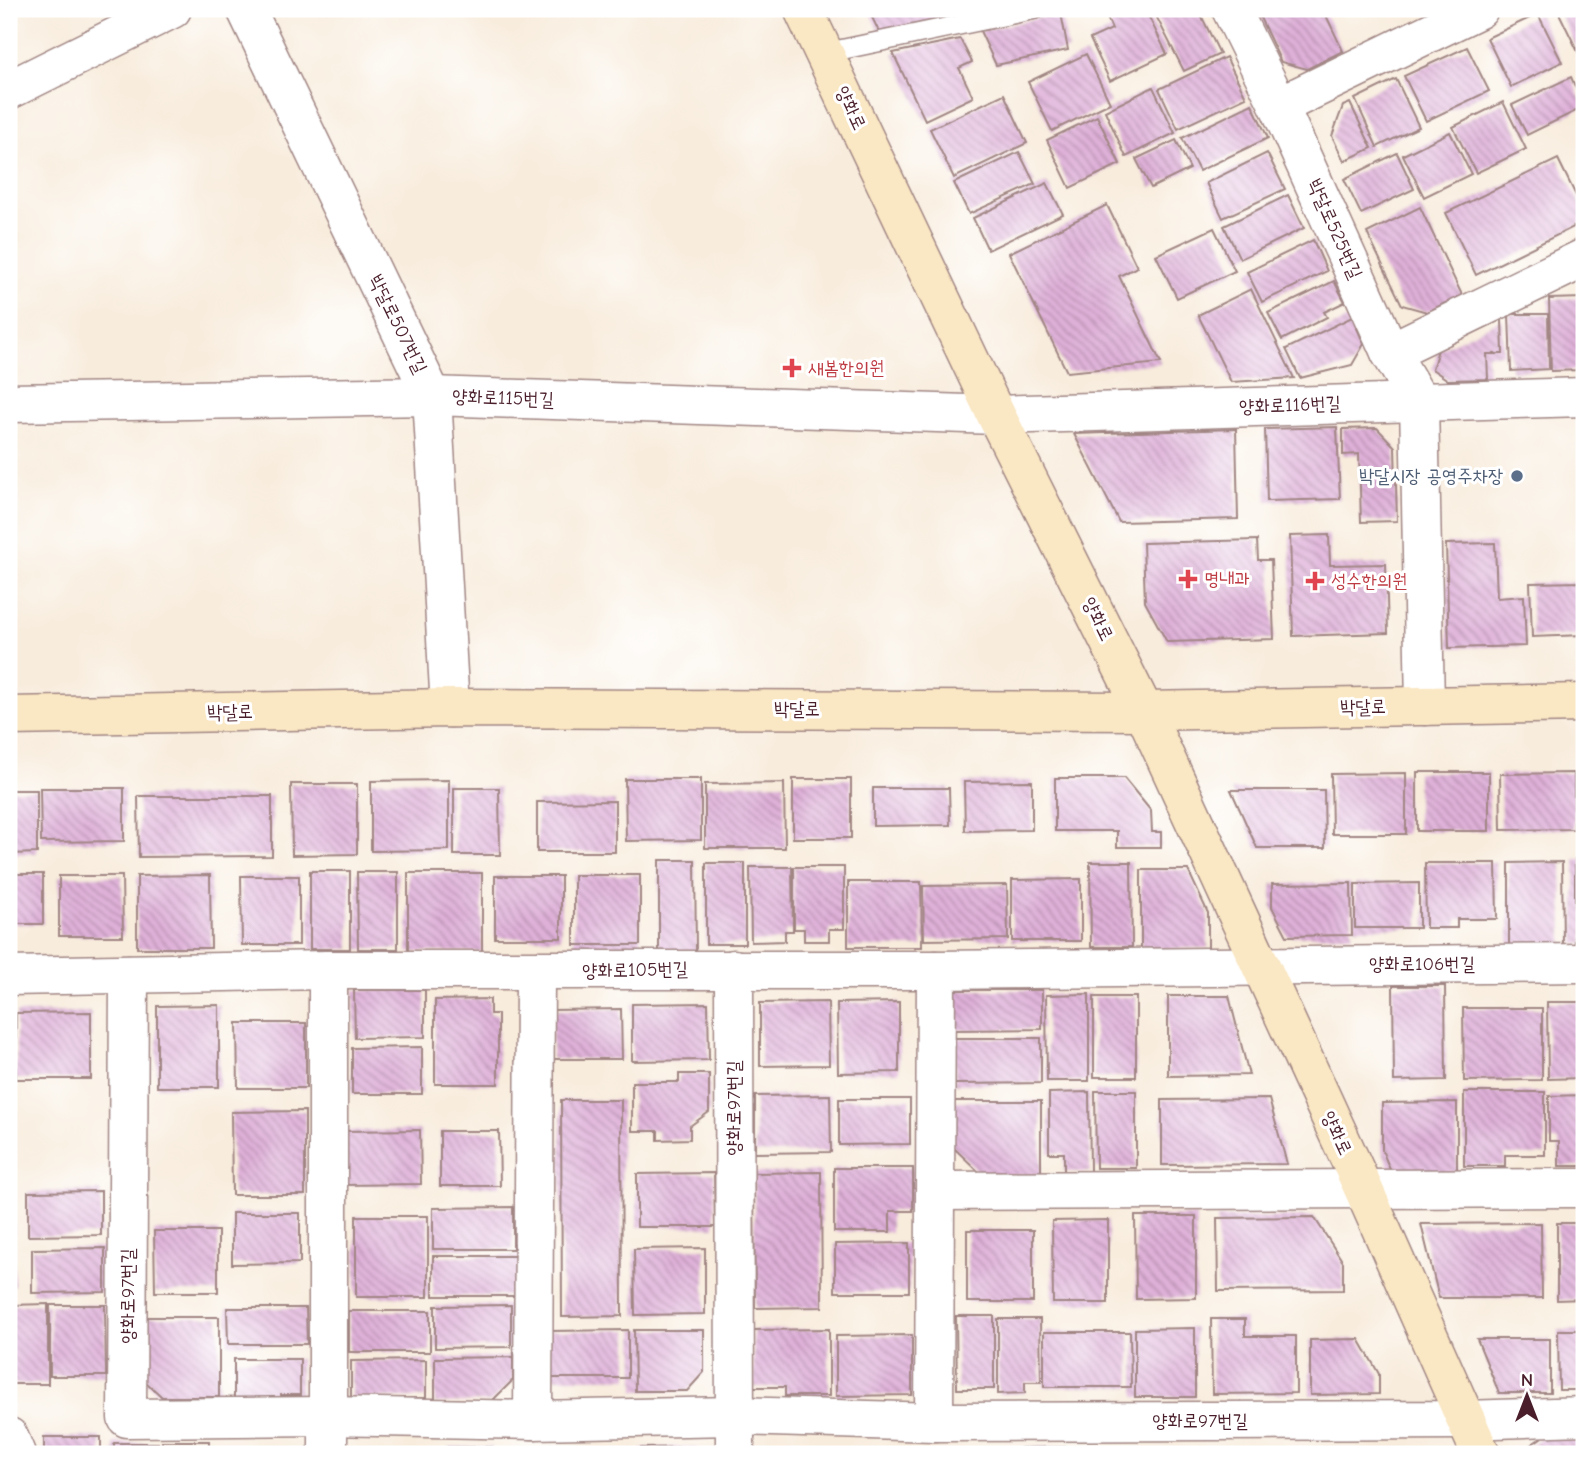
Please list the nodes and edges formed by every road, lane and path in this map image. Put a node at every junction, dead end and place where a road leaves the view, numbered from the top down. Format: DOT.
graph roads {
  1 [pos="172,9"];
  2 [pos="246,9"];
  3 [pos="803,9"];
  4 [pos="1036,9"];
  5 [pos="1231,9"];
  6 [pos="1479,9"];
  7 [pos="824,53"];
  8 [pos="9,90"];
  9 [pos="1279,106"];
  10 [pos="1584,258"];
  11 [pos="1390,352"];
  12 [pos="432,396"];
  13 [pos="1584,397"];
  14 [pos="1419,401"];
  15 [pos="9,404"];
  16 [pos="996,415"];
  17 [pos="1584,703"];
  18 [pos="1425,706"];
  19 [pos="450,708"];
  20 [pos="1144,711"];
  21 [pos="9,716"];
  22 [pos="1584,963"];
  23 [pos="1261,965"];
  24 [pos="734,969"];
  25 [pos="328,970"];
  26 [pos="936,970"];
  27 [pos="535,972"];
  28 [pos="130,974"];
  29 [pos="9,976"];
  30 [pos="1363,1188"];
  31 [pos="1584,1188"];
  32 [pos="936,1191"];
  33 [pos="328,1416"];
  34 [pos="735,1416"];
  35 [pos="1584,1416"];
  36 [pos="533,1420"];
  37 [pos="1465,1420"];
  38 [pos="934,1422"];
  39 [pos="9,1437"];
  40 [pos="16,1454"];
  41 [pos="328,1454"];
  42 [pos="735,1454"];
  43 [pos="1481,1454"];
  1 -- 8 [label="street"];
  2 -- 12 [label="street, 박달로507번길"];
  3 -- 7 [label="street, 양화로"];
  4 -- 7 [label="lane"];
  5 -- 9 [label="street, 박달로525번길"];
  6 -- 9 [label="street"];
  7 -- 16 [label="street, 양화로"];
  9 -- 11 [label="street, 박달로525번길"];
  10 -- 11 [label="street"];
  11 -- 14 [label="street, 박달로525번길"];
  12 -- 15 [label="street, 양화로115번길"];
  12 -- 16 [label="street, 양화로115번길"];
  12 -- 19 [label="street, 박달로507번길"];
  13 -- 14 [label="street, 양화로116번길"];
  14 -- 16 [label="street, 양화로116번길"];
  14 -- 18 [label="street, 박달로525번길"];
  16 -- 20 [label="street, 양화로"];
  17 -- 18 [label="street, 박달로"];
  18 -- 20 [label="street, 박달로"];
  19 -- 20 [label="street, 박달로"];
  19 -- 21 [label="street, 박달로"];
  20 -- 23 [label="street, 양화로"];
  22 -- 23 [label="street, 양화로106번길"];
  23 -- 26 [label="street, 양화로105번길"];
  23 -- 30 [label="street, 양화로"];
  24 -- 26 [label="street, 양화로105번길"];
  24 -- 27 [label="street, 양화로105번길"];
  24 -- 34 [label="street, 양화로97번길"];
  25 -- 27 [label="street, 양화로105번길"];
  25 -- 28 [label="street, 양화로105번길"];
  25 -- 33 [label="street"];
  26 -- 32 [label="street"];
  27 -- 36 [label="street"];
  28 -- 29 [label="street, 양화로105번길"];
  28 -- 33 [label="street, 양화로97번길"];
  30 -- 31 [label="street"];
  30 -- 32 [label="street"];
  30 -- 37 [label="street, 양화로"];
  32 -- 38 [label="street"];
  33 -- 36 [label="street, 양화로97번길"];
  33 -- 41 [label="street"];
  34 -- 36 [label="street, 양화로97번길"];
  34 -- 38 [label="street, 양화로97번길"];
  34 -- 42 [label="street"];
  35 -- 37 [label="street, 양화로97번길"];
  37 -- 38 [label="street, 양화로97번길"];
  37 -- 43 [label="street, 양화로"];
  39 -- 40 [label="street"];
}
